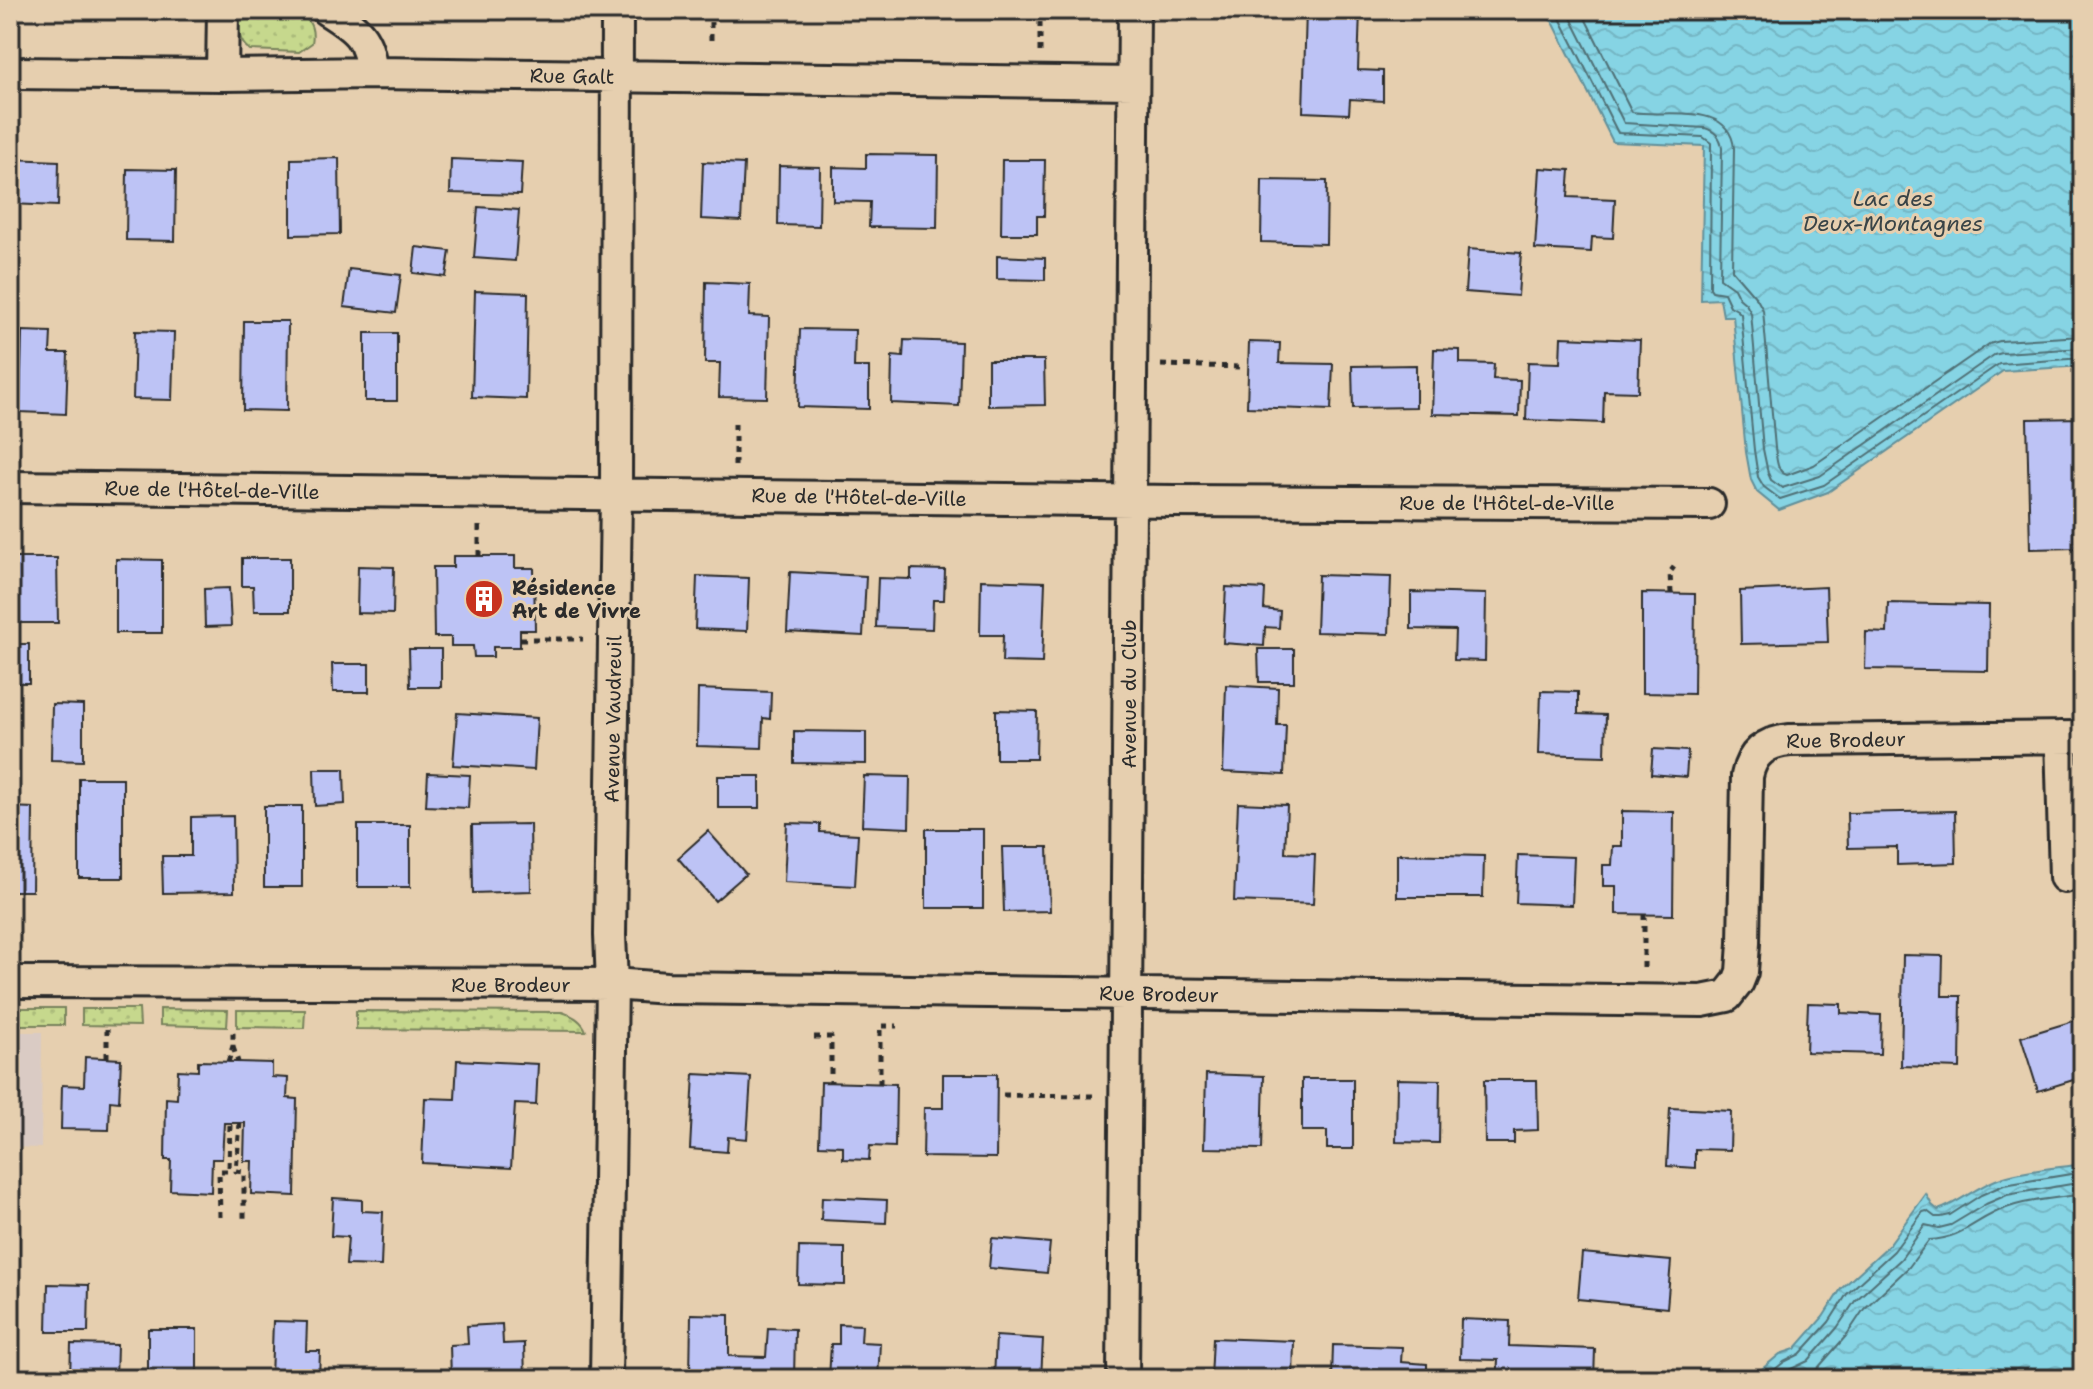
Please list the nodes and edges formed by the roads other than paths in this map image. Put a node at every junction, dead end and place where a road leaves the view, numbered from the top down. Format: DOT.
graph roads {
  1 [pos="223,10"];
  2 [pos="327,10"];
  3 [pos="617,10"];
  4 [pos="1134,10"];
  5 [pos="10,73"];
  6 [pos="371,73"];
  7 [pos="222,75"];
  8 [pos="617,77"];
  9 [pos="1133,83"];
  10 [pos="10,487"];
  11 [pos="616,494"];
  12 [pos="1130,500"];
  13 [pos="1709,504"];
  14 [pos="2072,737"];
  15 [pos="2065,877"];
  16 [pos="10,982"];
  17 [pos="612,984"];
  18 [pos="1127,994"];
  19 [pos="606,1379"];
  20 [pos="1123,1379"];
  1 -- 7 [label="street"];
  2 -- 6 [label="street"];
  3 -- 8 [label="street, Avenue Vaudreuil"];
  4 -- 9 [label="street, Avenue du Club"];
  5 -- 7 [label="street, Rue Galt"];
  6 -- 7 [label="street, Rue Galt"];
  6 -- 8 [label="street, Rue Galt"];
  8 -- 9 [label="street, Rue Galt"];
  8 -- 11 [label="street, Avenue Vaudreuil"];
  9 -- 12 [label="street, Avenue du Club"];
  10 -- 11 [label="street, Rue de l'Hôtel-de-Ville"];
  11 -- 12 [label="street, Rue de l'Hôtel-de-Ville"];
  11 -- 17 [label="street, Avenue Vaudreuil"];
  12 -- 13 [label="street, Rue de l'Hôtel-de-Ville"];
  12 -- 18 [label="street, Avenue du Club"];
  14 -- 15 [label="street"];
  14 -- 18 [label="street, Rue Brodeur"];
  16 -- 17 [label="street, Rue Brodeur"];
  17 -- 18 [label="street, Rue Brodeur"];
  17 -- 19 [label="street, Avenue Vaudreuil"];
  18 -- 20 [label="street, Avenue du Club"];
}
